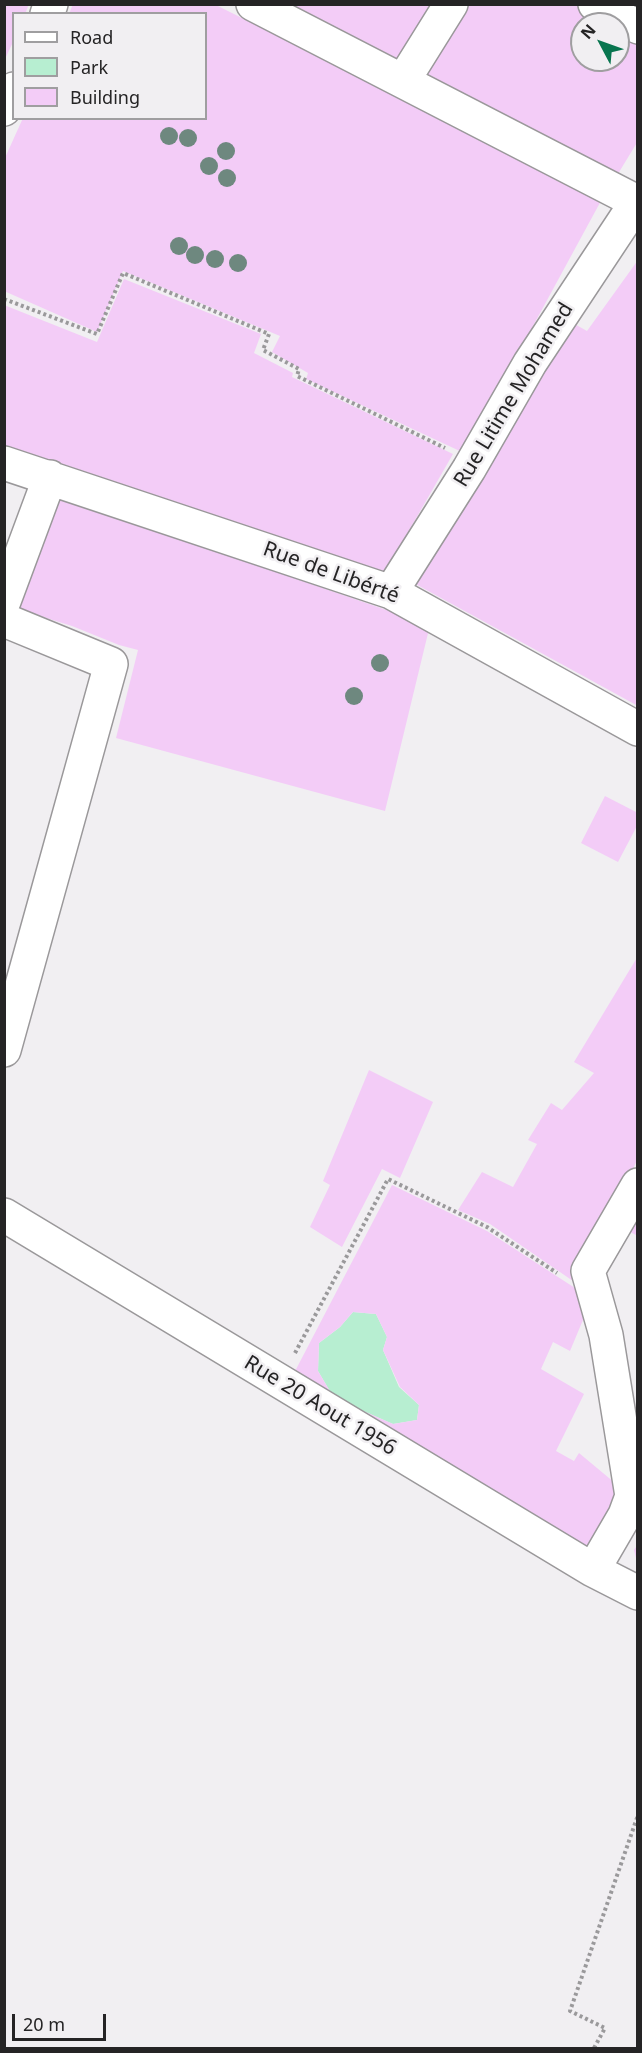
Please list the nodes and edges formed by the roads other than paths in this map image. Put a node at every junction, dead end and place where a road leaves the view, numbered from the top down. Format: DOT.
graph roads {
  1 [pos="253,4"];
  2 [pos="451,4"];
  3 [pos="595,4"];
  4 [pos="638,27"];
  5 [pos="403,81"];
  6 [pos="12,93"];
  7 [pos="4,109"];
  8 [pos="637,201"];
  9 [pos="4,463"];
  10 [pos="50,477"];
  11 [pos="391,592"];
  12 [pos="4,601"];
  13 [pos="4,620"];
  14 [pos="638,729"];
  15 [pos="4,1050"];
  16 [pos="638,1185"];
  17 [pos="4,1215"];
  18 [pos="593,1570"];
  19 [pos="638,1593"];
  1 -- 5 [label="street"];
  2 -- 5 [label="street"];
  3 -- 4 [label="street"];
  5 -- 8 [label="street"];
  6 -- 7 [label="street"];
  8 -- 11 [label="street, Rue Litime Mohamed"];
  9 -- 10 [label="street, Rue de Libérté"];
  10 -- 11 [label="street, Rue de Libérté"];
  10 -- 12 [label="street"];
  11 -- 14 [label="street, Rue de Libérté"];
  13 -- 15 [label="street"];
  16 -- 18 [label="street"];
  17 -- 18 [label="street, Rue 20 Aout 1956"];
  18 -- 19 [label="street, Rue 20 Aout 1956"];
}
